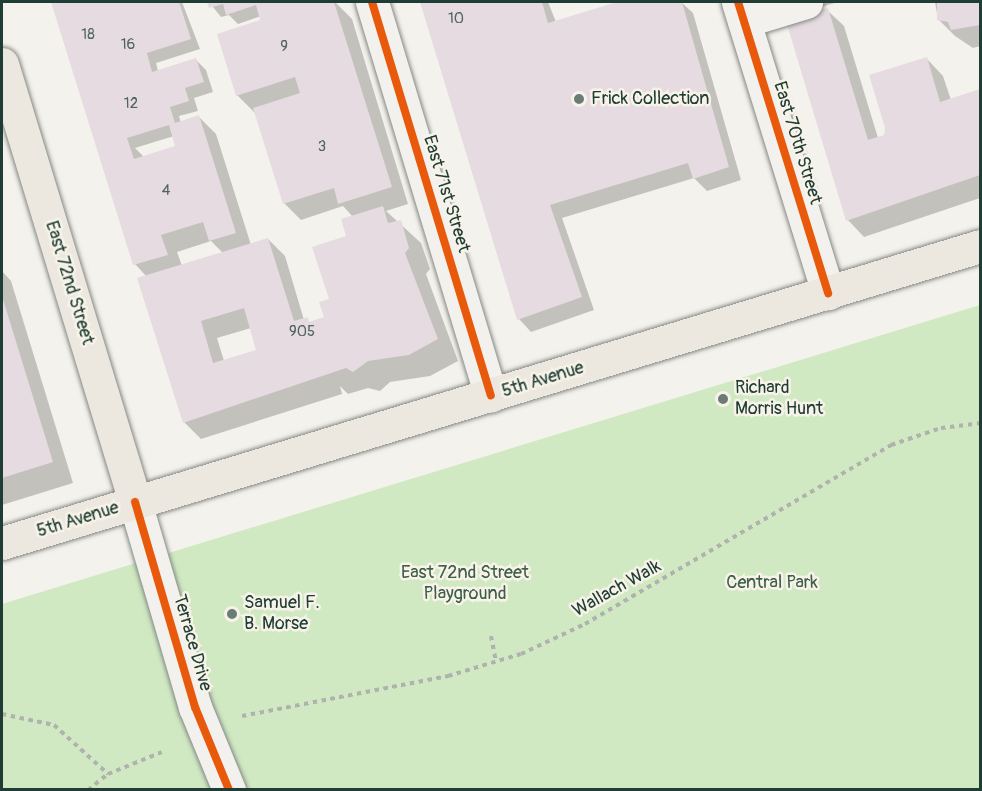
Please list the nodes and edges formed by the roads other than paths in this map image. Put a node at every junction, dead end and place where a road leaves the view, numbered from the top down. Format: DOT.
graph roads {
  1 [pos="372,2"];
  2 [pos="806,2"];
  3 [pos="741,11"];
  4 [pos="2,64"];
  5 [pos="981,246"];
  6 [pos="828,293"];
  7 [pos="491,395"];
  8 [pos="135,502"];
  9 [pos="2,543"];
  10 [pos="229,789"];
  1 -- 7 [label="street, East 71st Street"];
  2 -- 3 [label="street"];
  3 -- 6 [label="street, East 70th Street"];
  4 -- 8 [label="main road, East 72nd Street"];
  5 -- 6 [label="main road, 5th Avenue"];
  6 -- 7 [label="main road, 5th Avenue"];
  7 -- 8 [label="main road, 5th Avenue"];
  8 -- 9 [label="main road, 5th Avenue"];
  8 -- 10 [label="street, Terrace Drive"];
}
